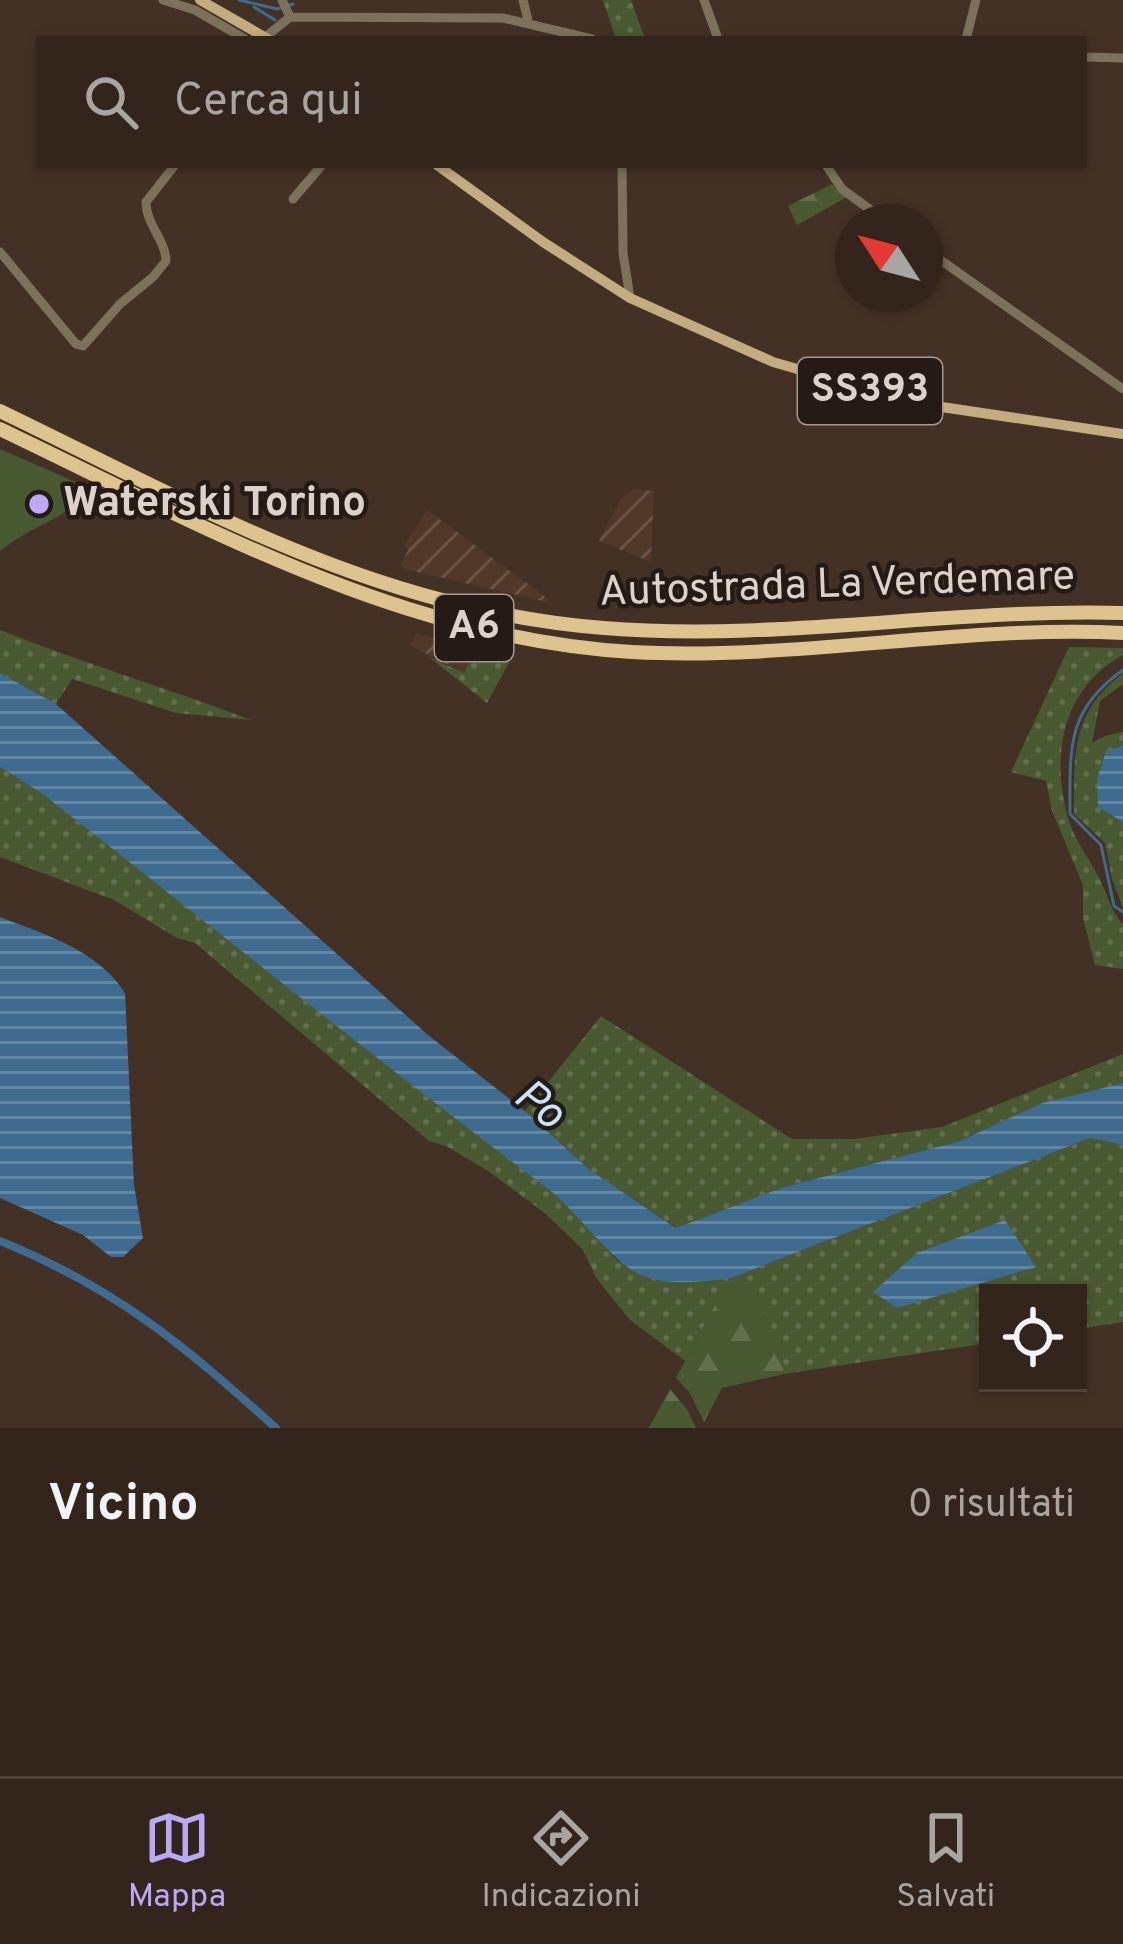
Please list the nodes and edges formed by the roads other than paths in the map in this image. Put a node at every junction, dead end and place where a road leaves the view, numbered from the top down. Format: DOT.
graph roads {
  1 [pos="163,0"];
  2 [pos="200,0"];
  3 [pos="523,0"];
  4 [pos="704,0"];
  5 [pos="976,0"];
  6 [pos="286,7"];
  7 [pos="529,24"];
  8 [pos="240,36"];
  9 [pos="262,36"];
  10 [pos="270,36"];
  11 [pos="579,36"];
  12 [pos="717,36"];
  13 [pos="967,36"];
  14 [pos="1087,57"];
  15 [pos="1123,58"];
  16 [pos="173,168"];
  17 [pos="320,168"];
  18 [pos="441,168"];
  19 [pos="622,168"];
  20 [pos="828,168"];
  21 [pos="293,200"];
  22 [pos="862,204"];
  23 [pos="0,252"];
  24 [pos="943,262"];
  25 [pos="630,298"];
  26 [pos="1123,389"];
  27 [pos="0,411"];
  28 [pos="0,429"];
  29 [pos="1123,434"];
  30 [pos="208,519"];
  31 [pos="1123,613"];
  32 [pos="1123,633"];
  1 -- 8 [label="street"];
  2 -- 9 [label="main road"];
  3 -- 7 [label="street"];
  4 -- 12 [label="street"];
  5 -- 13 [label="street"];
  6 -- 7 [label="street"];
  6 -- 10 [label="street"];
  7 -- 11 [label="street"];
  14 -- 15 [label="street"];
  16 -- 23 [label="street"];
  17 -- 21 [label="street"];
  18 -- 25 [label="main road, SS393"];
  19 -- 25 [label="street"];
  20 -- 22 [label="street"];
  24 -- 26 [label="street"];
  25 -- 29 [label="main road, SS393"];
  27 -- 30 [label="highway"];
  28 -- 30 [label="highway"];
  30 -- 31 [label="highway, Autostrada La Verdemare / A6"];
  30 -- 32 [label="highway, Autostrada La Verdemare / A6"];
}
